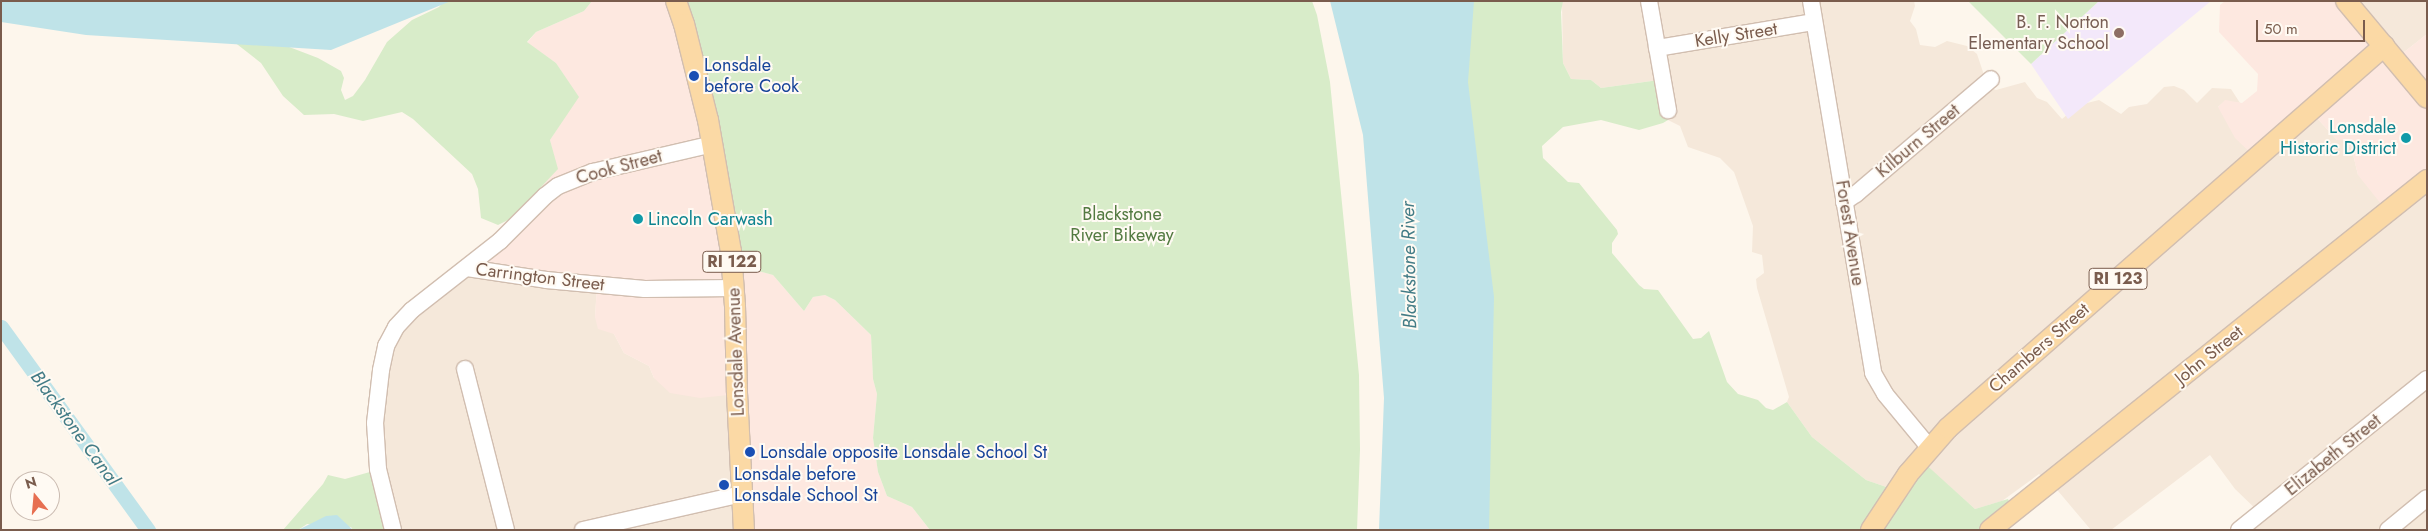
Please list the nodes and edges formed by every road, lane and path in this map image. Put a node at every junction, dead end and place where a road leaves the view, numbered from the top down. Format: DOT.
graph roads {
  1 [pos="676,1"];
  2 [pos="1649,1"];
  3 [pos="1811,1"];
  4 [pos="2346,1"];
  5 [pos="1814,22"];
  6 [pos="2384,46"];
  7 [pos="1657,48"];
  8 [pos="1992,79"];
  9 [pos="2427,98"];
  10 [pos="1668,110"];
  11 [pos="713,144"];
  12 [pos="2427,180"];
  13 [pos="1844,202"];
  14 [pos="467,268"];
  15 [pos="734,288"];
  16 [pos="465,369"];
  17 [pos="2427,379"];
  18 [pos="1929,448"];
  19 [pos="742,494"];
  20 [pos="2427,498"];
  21 [pos="394,530"];
  22 [pos="506,530"];
  23 [pos="583,530"];
  24 [pos="744,530"];
  25 [pos="1871,530"];
  26 [pos="1990,530"];
  27 [pos="2240,530"];
  28 [pos="2388,530"];
  1 -- 11 [label="main road, Lonsdale Avenue / RI 122"];
  2 -- 7 [label="street"];
  3 -- 5 [label="street, Forest Avenue"];
  4 -- 6 [label="main road"];
  5 -- 7 [label="street, Kelly Street"];
  5 -- 13 [label="street, Forest Avenue"];
  6 -- 9 [label="main road"];
  6 -- 18 [label="main road, Chambers Street / RI 123"];
  7 -- 10 [label="street"];
  8 -- 13 [label="street, Kilburn Street"];
  11 -- 14 [label="street, Cook Street"];
  11 -- 15 [label="main road, Lonsdale Avenue / RI 122"];
  12 -- 26 [label="main road, John Street"];
  13 -- 18 [label="street, Forest Avenue"];
  14 -- 15 [label="street, Carrington Street"];
  14 -- 21 [label="street, Carrington Street"];
  15 -- 19 [label="main road, Lonsdale Avenue / RI 122"];
  16 -- 22 [label="street"];
  17 -- 27 [label="street, Elizabeth Street"];
  18 -- 25 [label="main road, Chambers Street / RI 123"];
  19 -- 23 [label="street"];
  19 -- 24 [label="main road, Lonsdale Avenue / RI 122"];
  20 -- 28 [label="street"];
}
